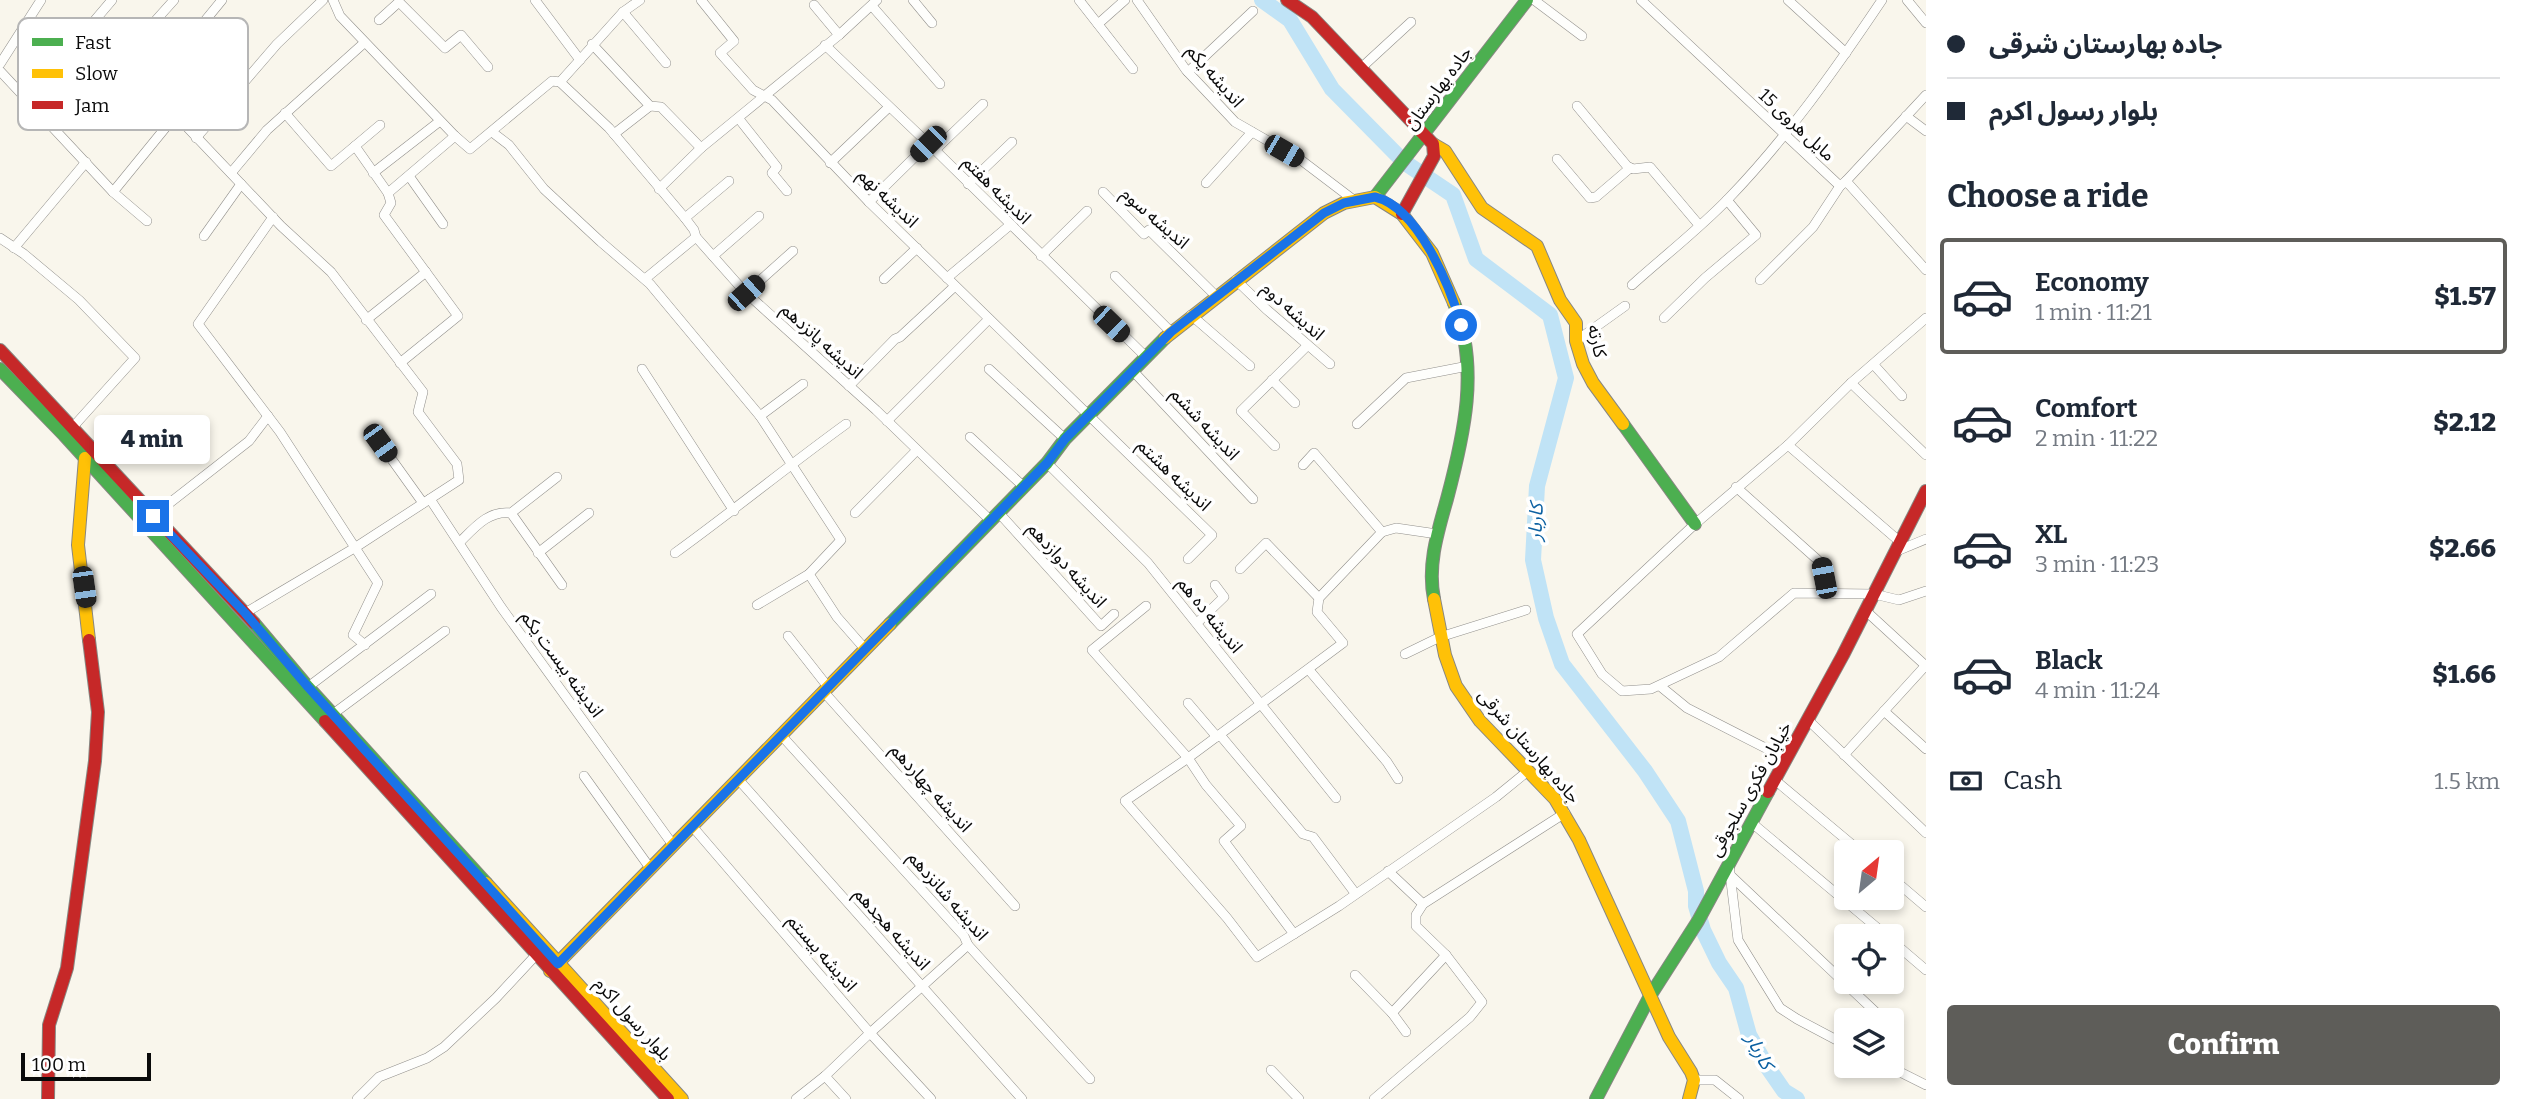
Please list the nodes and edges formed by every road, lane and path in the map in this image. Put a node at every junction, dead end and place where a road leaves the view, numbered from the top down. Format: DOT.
graph roads {
  1 [pos="113,0"];
  2 [pos="174,0"];
  3 [pos="222,0"];
  4 [pos="323,0"];
  5 [pos="333,0"];
  6 [pos="535,0"];
  7 [pos="640,0"];
  8 [pos="701,0"];
  9 [pos="912,0"];
  10 [pos="1079,0"];
  11 [pos="1125,0"];
  12 [pos="1137,0"];
  13 [pos="1287,0"];
  14 [pos="1527,0"];
  15 [pos="1534,0"];
  16 [pos="1641,0"];
  17 [pos="1788,0"];
  18 [pos="1882,0"];
  19 [pos="1907,0"];
  20 [pos="37,1"];
  21 [pos="874,3"];
  22 [pos="814,5"];
  23 [pos="1253,11"];
  24 [pos="623,12"];
  25 [pos="27,18"];
  26 [pos="98,18"];
  27 [pos="158,18"];
  28 [pos="207,18"];
  29 [pos="379,20"];
  30 [pos="1411,22"];
  31 [pos="932,23"];
  32 [pos="1926,23"];
  33 [pos="1098,24"];
  34 [pos="18,33"];
  35 [pos="839,35"];
  36 [pos="1582,36"];
  37 [pos="364,43"];
  38 [pos="592,44"];
  39 [pos="825,46"];
  40 [pos="1846,53"];
  41 [pos="580,60"];
  42 [pos="666,63"];
  43 [pos="0,64"];
  44 [pos="488,67"];
  45 [pos="1361,68"];
  46 [pos="1133,69"];
  47 [pos="0,71"];
  48 [pos="1188,72"];
  49 [pos="248,78"];
  50 [pos="560,82"];
  51 [pos="940,84"];
  52 [pos="18,90"];
  53 [pos="1926,95"];
  54 [pos="766,96"];
  55 [pos="983,104"];
  56 [pos="650,106"];
  57 [pos="1577,106"];
  58 [pos="889,107"];
  59 [pos="285,113"];
  60 [pos="1906,116"];
  61 [pos="739,119"];
  62 [pos="440,121"];
  63 [pos="380,125"];
  64 [pos="56,130"];
  65 [pos="164,130"];
  66 [pos="188,130"];
  67 [pos="203,130"];
  68 [pos="1926,131"];
  69 [pos="492,132"];
  70 [pos="1252,132"];
  71 [pos="614,134"];
  72 [pos="1784,135"];
  73 [pos="455,136"];
  74 [pos="196,138"];
  75 [pos="1012,142"];
  76 [pos="1430,145"];
  77 [pos="355,146"];
  78 [pos="931,147"];
  79 [pos="702,148"];
  80 [pos="1557,159"];
  81 [pos="86,162"];
  82 [pos="830,163"];
  83 [pos="1630,168"];
  84 [pos="231,173"];
  85 [pos="373,173"];
  86 [pos="409,176"];
  87 [pos="729,181"];
  88 [pos="1206,183"];
  89 [pos="1843,183"];
  90 [pos="242,184"];
  91 [pos="968,184"];
  92 [pos="659,189"];
  93 [pos="787,191"];
  94 [pos="113,192"];
  95 [pos="388,192"];
  96 [pos="1103,192"];
  97 [pos="1375,197"];
  98 [pos="1727,200"];
  99 [pos="1355,201"];
  100 [pos="869,202"];
  101 [pos="1087,211"];
  102 [pos="1398,211"];
  103 [pos="759,216"];
  104 [pos="273,217"];
  105 [pos="685,218"];
  106 [pos="147,221"];
  107 [pos="443,224"];
  108 [pos="1010,225"];
  109 [pos="1699,225"];
  110 [pos="204,236"];
  111 [pos="0,237"];
  112 [pos="696,237"];
  113 [pos="14,248"];
  114 [pos="917,248"];
  115 [pos="793,251"];
  116 [pos="713,256"];
  117 [pos="1041,256"];
  118 [pos="1926,270"];
  119 [pos="426,272"];
  120 [pos="1115,276"];
  121 [pos="947,278"];
  122 [pos="645,279"];
  123 [pos="884,279"];
  124 [pos="1236,280"];
  125 [pos="1760,280"];
  126 [pos="1632,285"];
  127 [pos="955,286"];
  128 [pos="746,293"];
  129 [pos="1217,297"];
  130 [pos="1625,306"];
  131 [pos="1191,315"];
  132 [pos="1664,318"];
  133 [pos="1926,318"];
  134 [pos="989,319"];
  135 [pos="366,320"];
  136 [pos="1171,332"];
  137 [pos="1576,341"];
  138 [pos="1307,346"];
  139 [pos="0,349"];
  140 [pos="1146,357"];
  141 [pos="400,363"];
  142 [pos="1330,364"];
  143 [pos="1874,365"];
  144 [pos="1250,366"];
  145 [pos="1468,366"];
  146 [pos="0,369"];
  147 [pos="642,369"];
  148 [pos="989,369"];
  149 [pos="1133,371"];
  150 [pos="1272,380"];
  151 [pos="1851,383"];
  152 [pos="803,384"];
  153 [pos="849,386"];
  154 [pos="1902,396"];
  155 [pos="1296,403"];
  156 [pos="1089,414"];
  157 [pos="268,415"];
  158 [pos="760,416"];
  159 [pos="887,422"];
  160 [pos="846,424"];
  161 [pos="1357,424"];
  162 [pos="72,428"];
  163 [pos="970,437"];
  164 [pos="1065,439"];
  165 [pos="380,443"];
  166 [pos="1788,445"];
  167 [pos="1275,446"];
  168 [pos="918,450"];
  169 [pos="89,453"];
  170 [pos="1926,455"];
  171 [pos="1047,463"];
  172 [pos="791,464"];
  173 [pos="1303,465"];
  174 [pos="557,477"];
  175 [pos="1024,487"];
  176 [pos="1736,487"];
  177 [pos="1926,491"];
  178 [pos="1253,499"];
  179 [pos="427,501"];
  180 [pos="734,511"];
  181 [pos="512,513"];
  182 [pos="589,513"];
  183 [pos="855,513"];
  184 [pos="153,516"];
  185 [pos="995,517"];
  186 [pos="1695,524"];
  187 [pos="1382,532"];
  188 [pos="1437,534"];
  189 [pos="1926,540"];
  190 [pos="460,542"];
  191 [pos="1898,546"];
  192 [pos="356,547"];
  193 [pos="674,553"];
  194 [pos="538,554"];
  195 [pos="1188,559"];
  196 [pos="1240,569"];
  197 [pos="809,574"];
  198 [pos="562,585"];
  199 [pos="1215,585"];
  200 [pos="1926,591"];
  201 [pos="1826,593"];
  202 [pos="431,594"];
  203 [pos="1874,594"];
  204 [pos="1319,597"];
  205 [pos="757,605"];
  206 [pos="1146,606"];
  207 [pos="1526,610"];
  208 [pos="1866,611"];
  209 [pos="245,613"];
  210 [pos="1114,614"];
  211 [pos="1197,622"];
  212 [pos="445,631"];
  213 [pos="788,636"];
  214 [pos="1440,637"];
  215 [pos="365,645"];
  216 [pos="865,649"];
  217 [pos="1405,654"];
  218 [pos="1926,665"];
  219 [pos="1310,670"];
  220 [pos="1660,686"];
  221 [pos="308,687"];
  222 [pos="826,689"];
  223 [pos="1188,703"];
  224 [pos="1261,705"];
  225 [pos="1884,711"];
  226 [pos="333,714"];
  227 [pos="1808,720"];
  228 [pos="781,734"];
  229 [pos="1219,736"];
  230 [pos="1926,748"];
  231 [pos="1844,755"];
  232 [pos="1188,758"];
  233 [pos="1787,759"];
  234 [pos="1528,771"];
  235 [pos="584,776"];
  236 [pos="738,779"];
  237 [pos="1398,779"];
  238 [pos="1775,780"];
  239 [pos="1336,798"];
  240 [pos="1565,813"];
  241 [pos="1752,823"];
  242 [pos="692,826"];
  243 [pos="1926,832"];
  244 [pos="1847,840"];
  245 [pos="673,845"];
  246 [pos="650,868"];
  247 [pos="1730,870"];
  248 [pos="1388,872"];
  249 [pos="1904,888"];
  250 [pos="1355,893"];
  251 [pos="1423,904"];
  252 [pos="1015,905"];
  253 [pos="1926,907"];
  254 [pos="1872,924"];
  255 [pos="1294,934"];
  256 [pos="968,945"];
  257 [pos="1904,951"];
  258 [pos="536,955"];
  259 [pos="1446,956"];
  260 [pos="554,967"];
  261 [pos="1926,970"];
  262 [pos="1355,975"];
  263 [pos="922,987"];
  264 [pos="1650,996"];
  265 [pos="1872,1008"];
  266 [pos="1392,1013"];
  267 [pos="1406,1032"];
  268 [pos="870,1033"];
  269 [pos="1834,1039"];
  270 [pos="1271,1070"];
  271 [pos="1904,1074"];
  272 [pos="825,1076"];
  273 [pos="1090,1079"];
  274 [pos="1694,1080"];
  275 [pos="1926,1085"];
  276 [pos="48,1099"];
  277 [pos="357,1099"];
  278 [pos="668,1099"];
  279 [pos="682,1099"];
  280 [pos="796,1099"];
  281 [pos="846,1099"];
  282 [pos="931,1099"];
  283 [pos="1022,1099"];
  284 [pos="1298,1099"];
  285 [pos="1374,1099"];
  286 [pos="1596,1099"];
  287 [pos="1689,1099"];
  288 [pos="1739,1099"];
  1 -- 26 [label="street"];
  2 -- 27 [label="street"];
  3 -- 28 [label="street"];
  4 -- 49 [label="street"];
  5 -- 37 [label="street"];
  6 -- 41 [label="street"];
  7 -- 24 [label="street"];
  8 -- 54 [label="street, اندیشه نهم"];
  9 -- 31 [label="street"];
  10 -- 33 [label="street"];
  11 -- 33 [label="street"];
  12 -- 48 [label="street, اندیشه یکم"];
  13 -- 45 [label="street, کارته"];
  14 -- 76 [label="street, جاده بهارستان"];
  15 -- 36 [label="street"];
  16 -- 72 [label="street, مایل هروی 15"];
  17 -- 40 [label="street"];
  18 -- 40 [label="street"];
  19 -- 32 [label="street"];
  20 -- 25 [label="street"];
  21 -- 35 [label="street"];
  21 -- 51 [label="street"];
  22 -- 35 [label="street"];
  23 -- 48 [label="street"];
  24 -- 38 [label="street"];
  24 -- 42 [label="street"];
  29 -- 44 [label="street"];
  30 -- 45 [label="street"];
  33 -- 46 [label="street"];
  34 -- 43 [label="street"];
  35 -- 39 [label="street"];
  37 -- 59 [label="street"];
  37 -- 62 [label="street"];
  38 -- 41 [label="street"];
  38 -- 56 [label="street"];
  39 -- 54 [label="street"];
  39 -- 58 [label="street, اندیشه هفتم"];
  40 -- 72 [label="street"];
  41 -- 50 [label="street"];
  45 -- 76 [label="street, کارته"];
  47 -- 52 [label="street"];
  48 -- 70 [label="street, اندیشه یکم"];
  50 -- 69 [label="street"];
  50 -- 71 [label="street, اندیشه پانزدهم"];
  53 -- 60 [label="street"];
  54 -- 61 [label="street"];
  54 -- 82 [label="street, اندیشه نهم"];
  55 -- 78 [label="street"];
  56 -- 71 [label="street"];
  56 -- 79 [label="street"];
  57 -- 83 [label="street"];
  58 -- 78 [label="street, اندیشه هفتم"];
  58 -- 82 [label="street"];
  59 -- 77 [label="street"];
  59 -- 84 [label="street"];
  60 -- 68 [label="street"];
  60 -- 89 [label="street"];
  61 -- 79 [label="street"];
  61 -- 93 [label="street"];
  62 -- 73 [label="street"];
  62 -- 85 [label="street"];
  63 -- 77 [label="street"];
  64 -- 81 [label="street"];
  65 -- 94 [label="street"];
  66 -- 74 [label="street"];
  67 -- 74 [label="street"];
  69 -- 73 [label="street"];
  69 -- 122 [label="street"];
  70 -- 88 [label="street"];
  70 -- 99 [label="street, اندیشه یکم"];
  71 -- 92 [label="street, اندیشه پانزدهم"];
  72 -- 89 [label="street, مایل هروی 15"];
  72 -- 98 [label="street"];
  73 -- 86 [label="street"];
  74 -- 84 [label="street"];
  75 -- 91 [label="street"];
  76 -- 97 [label="street, جاده بهارستان"];
  76 -- 102 [label="street"];
  76 -- 137 [label="street, کارته"];
  77 -- 85 [label="street"];
  78 -- 91 [label="street, اندیشه هفتم"];
  78 -- 100 [label="street"];
  79 -- 92 [label="street"];
  80 -- 83 [label="street"];
  81 -- 94 [label="street"];
  81 -- 113 [label="street"];
  82 -- 100 [label="street, اندیشه نهم"];
  83 -- 109 [label="street"];
  84 -- 90 [label="street"];
  85 -- 95 [label="street"];
  86 -- 95 [label="street"];
  86 -- 107 [label="street"];
  87 -- 105 [label="street"];
  89 -- 118 [label="street, مایل هروی 15"];
  89 -- 125 [label="street"];
  90 -- 104 [label="street"];
  90 -- 110 [label="street"];
  91 -- 108 [label="street, اندیشه هفتم"];
  92 -- 105 [label="street, اندیشه پانزدهم"];
  94 -- 106 [label="street"];
  95 -- 119 [label="street"];
  96 -- 129 [label="street, اندیشه سوم"];
  97 -- 99 [label="street"];
  97 -- 102 [label="street"];
  98 -- 109 [label="street"];
  98 -- 132 [label="street"];
  99 -- 124 [label="street"];
  100 -- 114 [label="street, اندیشه نهم"];
  101 -- 117 [label="street"];
  102 -- 145 [label="street, جاده بهارستان شرقی"];
  103 -- 116 [label="street"];
  104 -- 135 [label="street"];
  104 -- 157 [label="street"];
  105 -- 112 [label="street, اندیشه پانزدهم"];
  108 -- 117 [label="street, اندیشه هفتم"];
  108 -- 121 [label="street"];
  109 -- 126 [label="street"];
  111 -- 113 [label="street"];
  112 -- 116 [label="street, اندیشه پانزدهم"];
  112 -- 122 [label="street"];
  113 -- 162 [label="street"];
  114 -- 121 [label="street, اندیشه نهم"];
  114 -- 123 [label="street"];
  115 -- 128 [label="street"];
  116 -- 128 [label="street, اندیشه پانزدهم"];
  117 -- 140 [label="street, اندیشه هفتم"];
  119 -- 135 [label="street"];
  119 -- 141 [label="street"];
  120 -- 136 [label="street"];
  121 -- 127 [label="street, اندیشه نهم"];
  122 -- 158 [label="street"];
  124 -- 129 [label="street"];
  124 -- 138 [label="street, اندیشه دوم"];
  127 -- 134 [label="street, اندیشه نهم"];
  127 -- 153 [label="street"];
  128 -- 153 [label="street, اندیشه پانزدهم"];
  129 -- 131 [label="street"];
  130 -- 137 [label="street"];
  131 -- 136 [label="street"];
  131 -- 144 [label="street"];
  133 -- 143 [label="street"];
  134 -- 156 [label="street, اندیشه نهم"];
  134 -- 159 [label="street"];
  135 -- 141 [label="street"];
  136 -- 140 [label="street"];
  137 -- 186 [label="street, کارته"];
  138 -- 142 [label="street, اندیشه دوم"];
  138 -- 150 [label="street"];
  139 -- 162 [label="street, بلوار رسول اکرم"];
  140 -- 149 [label="street"];
  141 -- 179 [label="street"];
  143 -- 151 [label="street"];
  143 -- 154 [label="street"];
  145 -- 161 [label="street"];
  145 -- 188 [label="street, جاده بهارستان شرقی"];
  146 -- 169 [label="street, بلوار رسول اکرم"];
  147 -- 180 [label="street"];
  148 -- 164 [label="street"];
  149 -- 156 [label="street"];
  149 -- 178 [label="street, اندیشه ششم"];
  150 -- 155 [label="street"];
  150 -- 167 [label="street"];
  151 -- 166 [label="street"];
  151 -- 170 [label="street"];
  152 -- 158 [label="street"];
  153 -- 159 [label="street, اندیشه پانزدهم"];
  156 -- 164 [label="street"];
  156 -- 195 [label="street, اندیشه هشتم"];
  157 -- 184 [label="street"];
  157 -- 192 [label="street"];
  158 -- 172 [label="street"];
  159 -- 168 [label="street, اندیشه پانزدهم"];
  160 -- 172 [label="street"];
  162 -- 169 [label="street, بلوار رسول اکرم"];
  163 -- 175 [label="street"];
  164 -- 171 [label="street"];
  165 -- 179 [label="street, اندیشه بیست یکم"];
  166 -- 176 [label="street"];
  166 -- 191 [label="street"];
  168 -- 183 [label="street"];
  168 -- 185 [label="street, اندیشه پانزدهم"];
  169 -- 184 [label="street, بلوار رسول اکرم"];
  169 -- 258 [label="street, بلوار رسول اکرم"];
  169 -- 276 [label="street"];
  171 -- 175 [label="street"];
  171 -- 211 [label="street, اندیشه ده هم"];
  172 -- 180 [label="street"];
  172 -- 197 [label="street"];
  173 -- 187 [label="street"];
  174 -- 181 [label="street"];
  175 -- 185 [label="street"];
  176 -- 186 [label="street"];
  176 -- 201 [label="street"];
  177 -- 191 [label="street, خیابان فکری سلجوقی"];
  179 -- 190 [label="street, اندیشه بیست یکم"];
  179 -- 192 [label="street"];
  180 -- 193 [label="street"];
  181 -- 190 [label="street"];
  181 -- 194 [label="street"];
  182 -- 194 [label="street"];
  184 -- 209 [label="street, بلوار رسول اکرم"];
  185 -- 210 [label="street, اندیشه دوازدهم"];
  185 -- 216 [label="street"];
  186 -- 220 [label="street"];
  187 -- 188 [label="street"];
  187 -- 204 [label="street"];
  188 -- 214 [label="street, جاده بهارستان شرقی"];
  189 -- 191 [label="street"];
  190 -- 245 [label="street, اندیشه بیست یکم"];
  191 -- 203 [label="street, خیابان فکری سلجوقی"];
  192 -- 209 [label="street"];
  192 -- 215 [label="street"];
  194 -- 198 [label="street"];
  196 -- 204 [label="street"];
  197 -- 205 [label="street"];
  197 -- 216 [label="street"];
  199 -- 211 [label="street"];
  200 -- 203 [label="street"];
  201 -- 203 [label="street"];
  201 -- 220 [label="street"];
  202 -- 215 [label="street"];
  203 -- 208 [label="street, خیابان فکری سلجوقی"];
  204 -- 219 [label="street"];
  206 -- 232 [label="street"];
  207 -- 214 [label="street"];
  208 -- 218 [label="street"];
  208 -- 227 [label="street, خیابان فکری سلجوقی"];
  209 -- 221 [label="street, بلوار رسول اکرم"];
  211 -- 224 [label="street, اندیشه ده هم"];
  212 -- 226 [label="street"];
  213 -- 222 [label="street, اندیشه چهاردهم"];
  214 -- 217 [label="street"];
  214 -- 234 [label="street, جاده بهارستان شرقی"];
  215 -- 221 [label="street"];
  216 -- 222 [label="street"];
  218 -- 225 [label="street"];
  219 -- 224 [label="street"];
  219 -- 237 [label="street"];
  220 -- 233 [label="street"];
  221 -- 226 [label="street, بلوار رسول اکرم"];
  222 -- 228 [label="street"];
  222 -- 252 [label="street, اندیشه چهاردهم"];
  223 -- 229 [label="street"];
  224 -- 229 [label="street"];
  224 -- 239 [label="street, اندیشه ده هم"];
  225 -- 230 [label="street"];
  225 -- 231 [label="street"];
  226 -- 260 [label="street, بلوار رسول اکرم"];
  227 -- 231 [label="street"];
  227 -- 233 [label="street, خیابان فکری سلجوقی"];
  228 -- 236 [label="street"];
  228 -- 256 [label="street, اندیشه شانزدهم"];
  229 -- 232 [label="street"];
  229 -- 250 [label="street"];
  231 -- 243 [label="street"];
  232 -- 255 [label="street"];
  232 -- 255 [label="street"];
  233 -- 238 [label="street, خیابان فکری سلجوقی"];
  234 -- 240 [label="street, جاده بهارستان شرقی"];
  234 -- 248 [label="street"];
  235 -- 246 [label="street"];
  236 -- 242 [label="street"];
  236 -- 263 [label="street, اندیشه هجدهم"];
  238 -- 241 [label="street, خیابان فکری سلجوقی"];
  238 -- 244 [label="street"];
  240 -- 251 [label="street"];
  240 -- 264 [label="street, جاده بهارستان شرقی"];
  241 -- 247 [label="street, خیابان فکری سلجوقی"];
  241 -- 254 [label="street"];
  242 -- 245 [label="street"];
  242 -- 268 [label="street, اندیشه بیستم"];
  245 -- 246 [label="street"];
  246 -- 260 [label="street"];
  247 -- 264 [label="street, خیابان فکری سلجوقی"];
  247 -- 265 [label="street"];
  247 -- 269 [label="street"];
  248 -- 250 [label="street"];
  248 -- 251 [label="street"];
  249 -- 253 [label="street"];
  250 -- 255 [label="street"];
  251 -- 259 [label="street"];
  256 -- 263 [label="street"];
  256 -- 273 [label="street, اندیشه شانزدهم"];
  257 -- 261 [label="street"];
  258 -- 260 [label="street, بلوار رسول اکرم"];
  258 -- 277 [label="street"];
  259 -- 266 [label="street"];
  259 -- 285 [label="street"];
  260 -- 278 [label="street, بلوار رسول اکرم"];
  260 -- 279 [label="street, بلوار رسول اکرم"];
  262 -- 266 [label="street"];
  263 -- 268 [label="street"];
  263 -- 283 [label="street, اندیشه هجدهم"];
  264 -- 274 [label="street, جاده بهارستان شرقی"];
  264 -- 286 [label="street, خیابان فکری سلجوقی"];
  266 -- 267 [label="street"];
  268 -- 272 [label="street"];
  268 -- 282 [label="street, اندیشه بیستم"];
  270 -- 284 [label="street"];
  271 -- 275 [label="street"];
  272 -- 280 [label="street"];
  272 -- 281 [label="street"];
  274 -- 287 [label="street"];
  274 -- 288 [label="street"];
}
